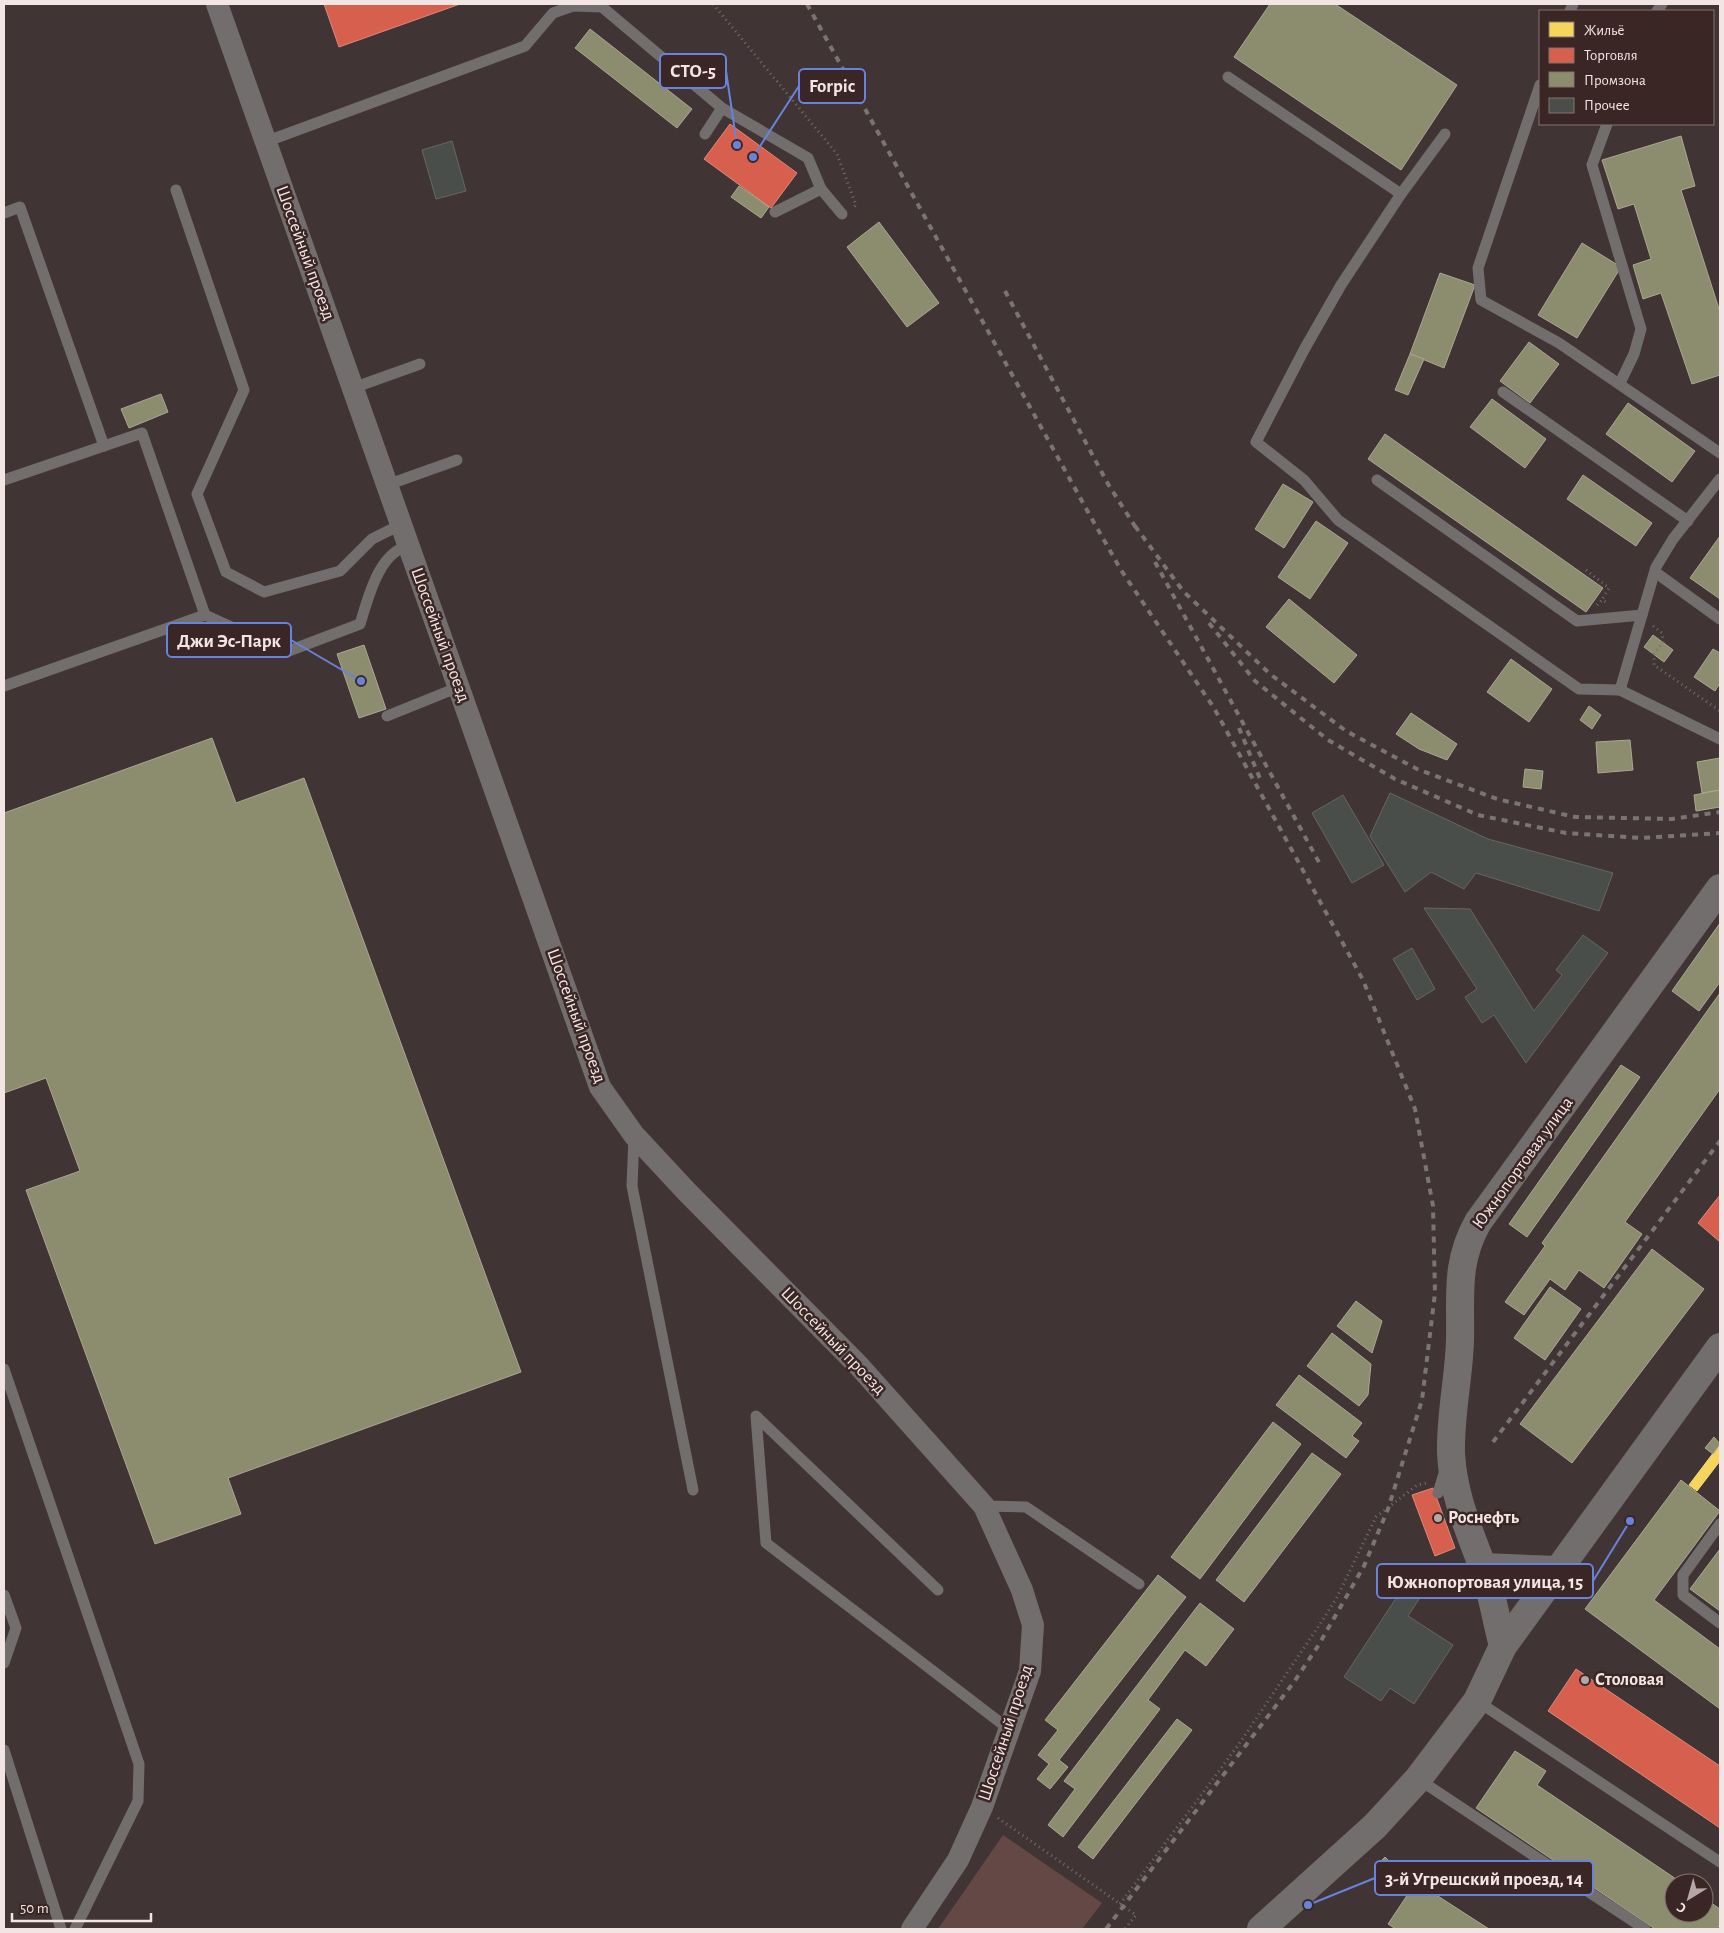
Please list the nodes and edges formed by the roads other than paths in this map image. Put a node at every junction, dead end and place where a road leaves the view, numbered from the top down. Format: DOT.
graph roads {
  1 [pos="217,4"];
  2 [pos="1228,77"];
  3 [pos="1539,88"];
  4 [pos="722,108"];
  5 [pos="1607,125"];
  6 [pos="705,134"];
  7 [pos="1445,134"];
  8 [pos="265,142"];
  9 [pos="821,189"];
  10 [pos="176,190"];
  11 [pos="1401,194"];
  12 [pos="775,212"];
  13 [pos="4,213"];
  14 [pos="842,214"];
  15 [pos="420,364"];
  16 [pos="1620,383"];
  17 [pos="353,388"];
  18 [pos="1503,392"];
  19 [pos="104,446"];
  20 [pos="1720,453"];
  21 [pos="457,460"];
  22 [pos="1720,479"];
  23 [pos="4,480"];
  24 [pos="1376,480"];
  25 [pos="387,484"];
  26 [pos="1688,521"];
  27 [pos="404,535"];
  28 [pos="1655,572"];
  29 [pos="205,615"];
  30 [pos="1642,615"];
  31 [pos="1720,619"];
  32 [pos="4,686"];
  33 [pos="459,687"];
  34 [pos="1620,690"];
  35 [pos="387,716"];
  36 [pos="1720,739"];
  37 [pos="1720,888"];
  38 [pos="634,1135"];
  39 [pos="1720,1347"];
  40 [pos="4,1368"];
  41 [pos="1451,1452"];
  42 [pos="1439,1489"];
  43 [pos="694,1490"];
  44 [pos="984,1506"];
  45 [pos="1720,1524"];
  46 [pos="1483,1567"];
  47 [pos="1557,1570"];
  48 [pos="1139,1584"];
  49 [pos="938,1590"];
  50 [pos="4,1594"];
  51 [pos="1720,1623"];
  52 [pos="1503,1646"];
  53 [pos="4,1663"];
  54 [pos="1477,1701"];
  55 [pos="1010,1730"];
  56 [pos="4,1750"];
  57 [pos="1418,1779"];
  58 [pos="1720,1862"];
  59 [pos="61,1929"];
  60 [pos="75,1929"];
  61 [pos="912,1929"];
  62 [pos="1261,1929"];
  63 [pos="1644,1929"];
  1 -- 8 [label="street, Шоссейный проезд"];
  2 -- 11 [label="lane"];
  3 -- 16 [label="lane"];
  4 -- 6 [label="lane"];
  4 -- 8 [label="lane"];
  4 -- 9 [label="lane"];
  5 -- 16 [label="lane"];
  7 -- 11 [label="lane"];
  8 -- 17 [label="street, Шоссейный проезд"];
  9 -- 12 [label="lane"];
  9 -- 14 [label="lane"];
  10 -- 27 [label="lane"];
  11 -- 34 [label="lane"];
  13 -- 19 [label="lane"];
  15 -- 17 [label="lane"];
  16 -- 20 [label="lane"];
  17 -- 25 [label="street, Шоссейный проезд"];
  18 -- 26 [label="lane"];
  19 -- 23 [label="lane"];
  19 -- 29 [label="lane"];
  21 -- 25 [label="lane"];
  22 -- 26 [label="lane"];
  24 -- 30 [label="lane"];
  25 -- 27 [label="street, Шоссейный проезд"];
  26 -- 28 [label="lane"];
  27 -- 29 [label="lane"];
  27 -- 33 [label="street, Шоссейный проезд"];
  28 -- 30 [label="lane"];
  28 -- 31 [label="lane"];
  29 -- 32 [label="lane"];
  30 -- 34 [label="lane"];
  33 -- 35 [label="lane"];
  33 -- 38 [label="street, Шоссейный проезд"];
  34 -- 36 [label="lane"];
  37 -- 41 [label="street, Южнопортовая улица"];
  38 -- 43 [label="lane"];
  38 -- 44 [label="street, Шоссейный проезд"];
  39 -- 47 [label="street"];
  40 -- 60 [label="lane"];
  41 -- 42 [label="lane"];
  41 -- 46 [label="street, Южнопортовая улица"];
  44 -- 48 [label="lane"];
  44 -- 55 [label="street, Шоссейный проезд"];
  45 -- 51 [label="lane"];
  46 -- 47 [label="street"];
  46 -- 52 [label="street, Южнопортовая улица"];
  47 -- 52 [label="street"];
  49 -- 55 [label="lane"];
  50 -- 53 [label="lane"];
  52 -- 54 [label="street"];
  54 -- 57 [label="street"];
  54 -- 58 [label="lane"];
  55 -- 61 [label="street, Шоссейный проезд"];
  56 -- 59 [label="lane"];
  57 -- 62 [label="street"];
  57 -- 63 [label="lane"];
}
